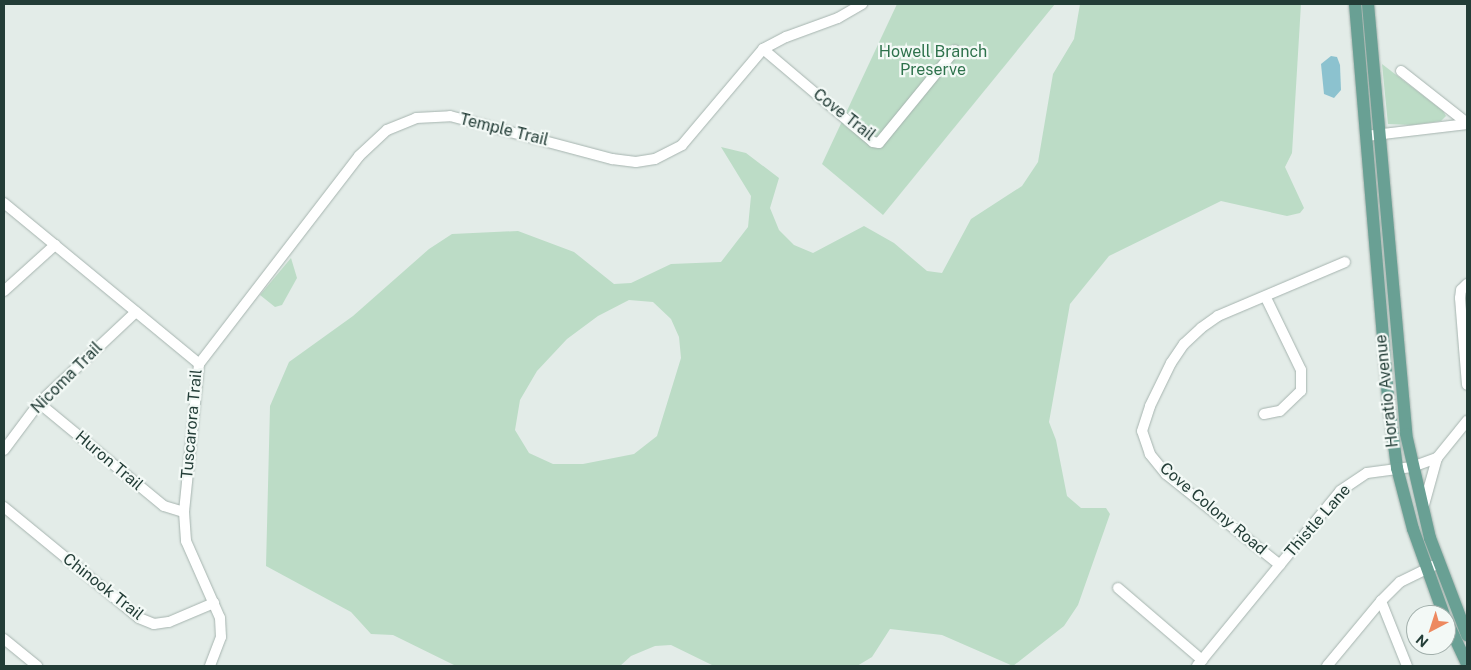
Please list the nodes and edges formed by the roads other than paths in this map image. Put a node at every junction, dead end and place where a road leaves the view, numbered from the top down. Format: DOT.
graph roads {
  1 [pos="862,4"];
  2 [pos="1355,4"];
  3 [pos="1368,4"];
  4 [pos="763,49"];
  5 [pos="955,50"];
  6 [pos="1401,71"];
  7 [pos="1467,124"];
  8 [pos="1381,134"];
  9 [pos="1366,136"];
  10 [pos="4,203"];
  11 [pos="56,246"];
  12 [pos="1345,262"];
  13 [pos="1467,284"];
  14 [pos="4,291"];
  15 [pos="1266,298"];
  16 [pos="1394,300"];
  17 [pos="1380,301"];
  18 [pos="136,312"];
  19 [pos="1464,314"];
  20 [pos="199,364"];
  21 [pos="1467,385"];
  22 [pos="39,403"];
  23 [pos="1264,414"];
  24 [pos="1467,421"];
  25 [pos="4,450"];
  26 [pos="1437,458"];
  27 [pos="1412,467"];
  28 [pos="1398,468"];
  29 [pos="4,507"];
  30 [pos="184,512"];
  31 [pos="1423,513"];
  32 [pos="1280,565"];
  33 [pos="1433,566"];
  34 [pos="1118,588"];
  35 [pos="1381,601"];
  36 [pos="214,603"];
  37 [pos="1442,605"];
  38 [pos="1467,635"];
  39 [pos="4,639"];
  40 [pos="1456,640"];
  41 [pos="1200,663"];
  42 [pos="1467,664"];
  43 [pos="37,666"];
  44 [pos="210,666"];
  45 [pos="1327,666"];
  46 [pos="1407,666"];
  1 -- 4 [label="street, Temple Trail"];
  2 -- 9 [label="main road, Horatio Avenue"];
  3 -- 8 [label="main road, Horatio Avenue"];
  4 -- 5 [label="street, Cove Trail"];
  4 -- 20 [label="street, Temple Trail"];
  6 -- 7 [label="street"];
  7 -- 8 [label="street"];
  8 -- 9 [label="street"];
  8 -- 16 [label="main road, Horatio Avenue"];
  9 -- 17 [label="main road, Horatio Avenue"];
  10 -- 11 [label="street, Tuscarora Trail"];
  11 -- 14 [label="street"];
  11 -- 18 [label="street, Tuscarora Trail"];
  12 -- 15 [label="street, Cove Colony Road"];
  13 -- 19 [label="street"];
  15 -- 23 [label="street"];
  15 -- 32 [label="street, Cove Colony Road"];
  16 -- 17 [label="main road"];
  16 -- 27 [label="main road, Horatio Avenue"];
  17 -- 28 [label="main road, Horatio Avenue"];
  18 -- 20 [label="street, Tuscarora Trail"];
  18 -- 22 [label="street, Nicoma Trail"];
  19 -- 21 [label="street"];
  20 -- 30 [label="street, Tuscarora Trail"];
  22 -- 25 [label="street, Nicoma Trail"];
  22 -- 30 [label="street, Huron Trail"];
  24 -- 26 [label="street"];
  26 -- 27 [label="street, Thistle Lane"];
  26 -- 31 [label="street"];
  27 -- 28 [label="street, Thistle Lane"];
  27 -- 31 [label="main road, Horatio Avenue"];
  28 -- 32 [label="street, Thistle Lane"];
  28 -- 33 [label="main road, Horatio Avenue"];
  29 -- 36 [label="street, Chinook Trail"];
  30 -- 36 [label="street, Tuscarora Trail"];
  31 -- 33 [label="main road, Horatio Avenue"];
  32 -- 41 [label="street, Thistle Lane"];
  33 -- 35 [label="street"];
  33 -- 37 [label="main road, Horatio Avenue"];
  33 -- 38 [label="main road, Horatio Avenue"];
  34 -- 41 [label="street"];
  35 -- 45 [label="street"];
  35 -- 46 [label="street"];
  36 -- 44 [label="street, Tuscarora Trail"];
  39 -- 43 [label="street"];
  40 -- 42 [label="main road"];
}
